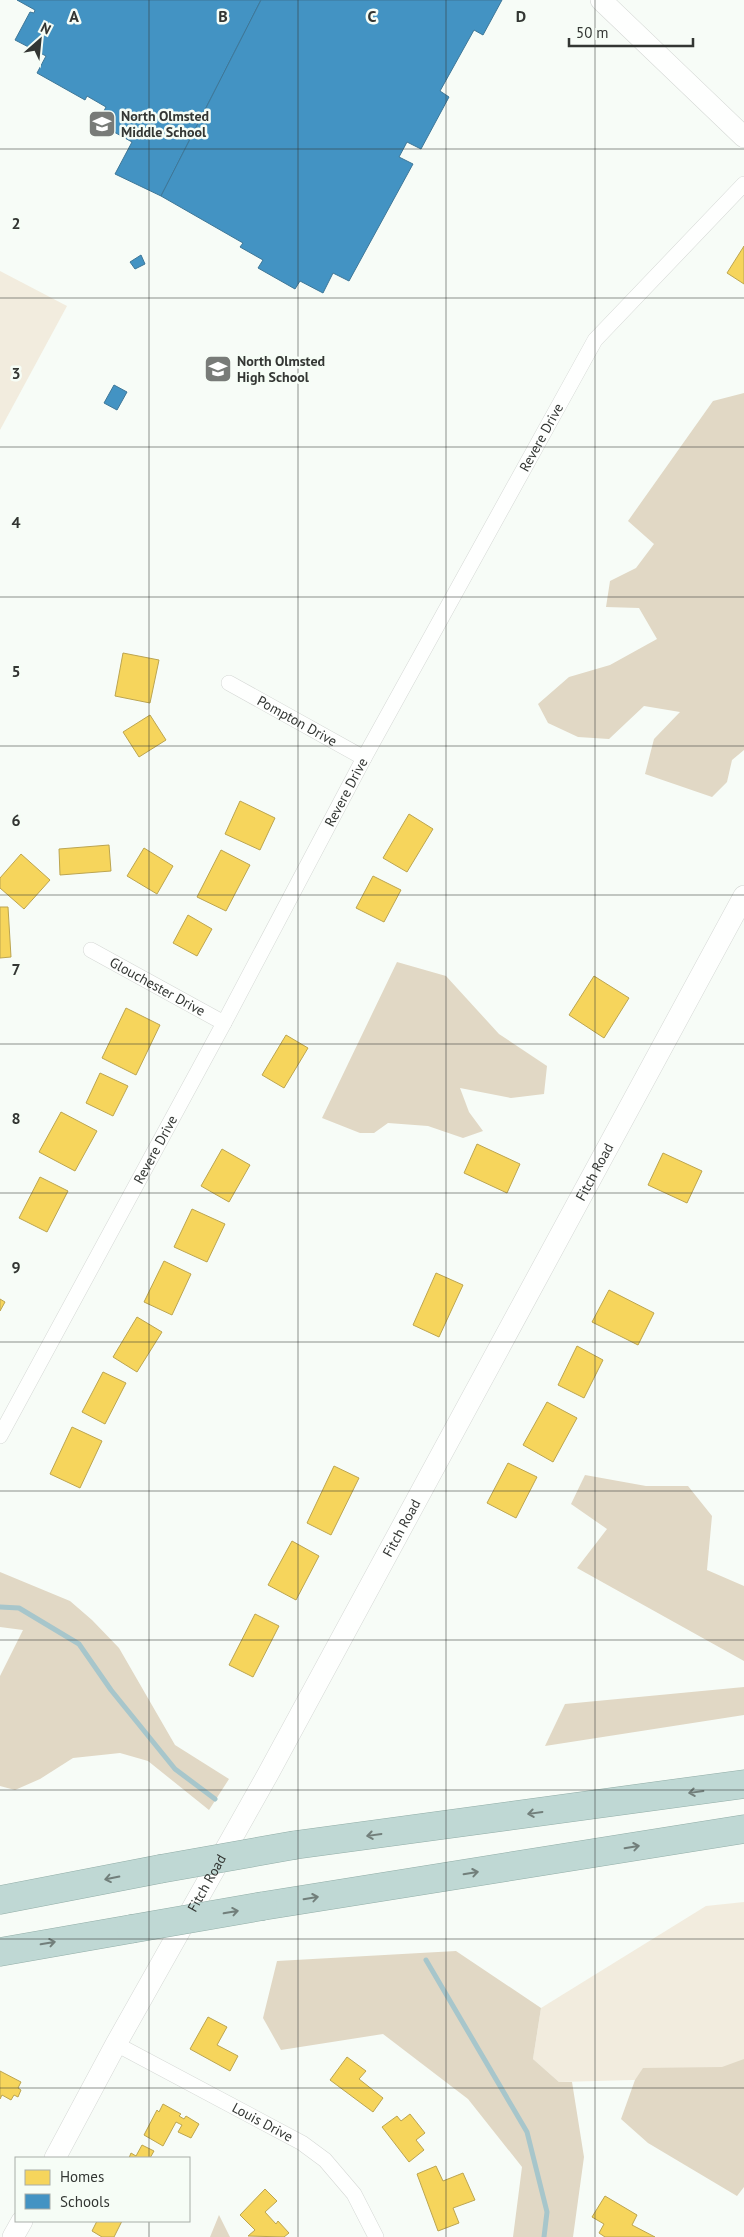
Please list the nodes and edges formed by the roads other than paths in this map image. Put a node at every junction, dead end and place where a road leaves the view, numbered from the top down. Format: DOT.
graph roads {
  1 [pos="601,0"];
  2 [pos="744,137"];
  3 [pos="744,184"];
  4 [pos="229,683"];
  5 [pos="364,758"];
  6 [pos="744,896"];
  7 [pos="91,950"];
  8 [pos="224,1023"];
  9 [pos="0,1436"];
  10 [pos="744,1784"];
  11 [pos="744,1829"];
  12 [pos="0,1900"];
  13 [pos="0,1952"];
  14 [pos="116,2044"];
  15 [pos="56,2157"];
  16 [pos="21,2222"];
  17 [pos="13,2237"];
  18 [pos="376,2237"];
  1 -- 2 [label="street"];
  3 -- 5 [label="street, Revere Drive"];
  4 -- 5 [label="street, Pompton Drive"];
  5 -- 8 [label="street, Revere Drive"];
  6 -- 14 [label="street, Fitch Road"];
  7 -- 8 [label="street, Glouchester Drive"];
  8 -- 9 [label="street, Revere Drive"];
  10 -- 12 [label="highway, one-way, bridge"];
  13 -- 11 [label="highway, one-way, bridge"];
  14 -- 15 [label="street, Fitch Road"];
  14 -- 18 [label="street, Louis Drive"];
  16 -- 17 [label="street"];
}
